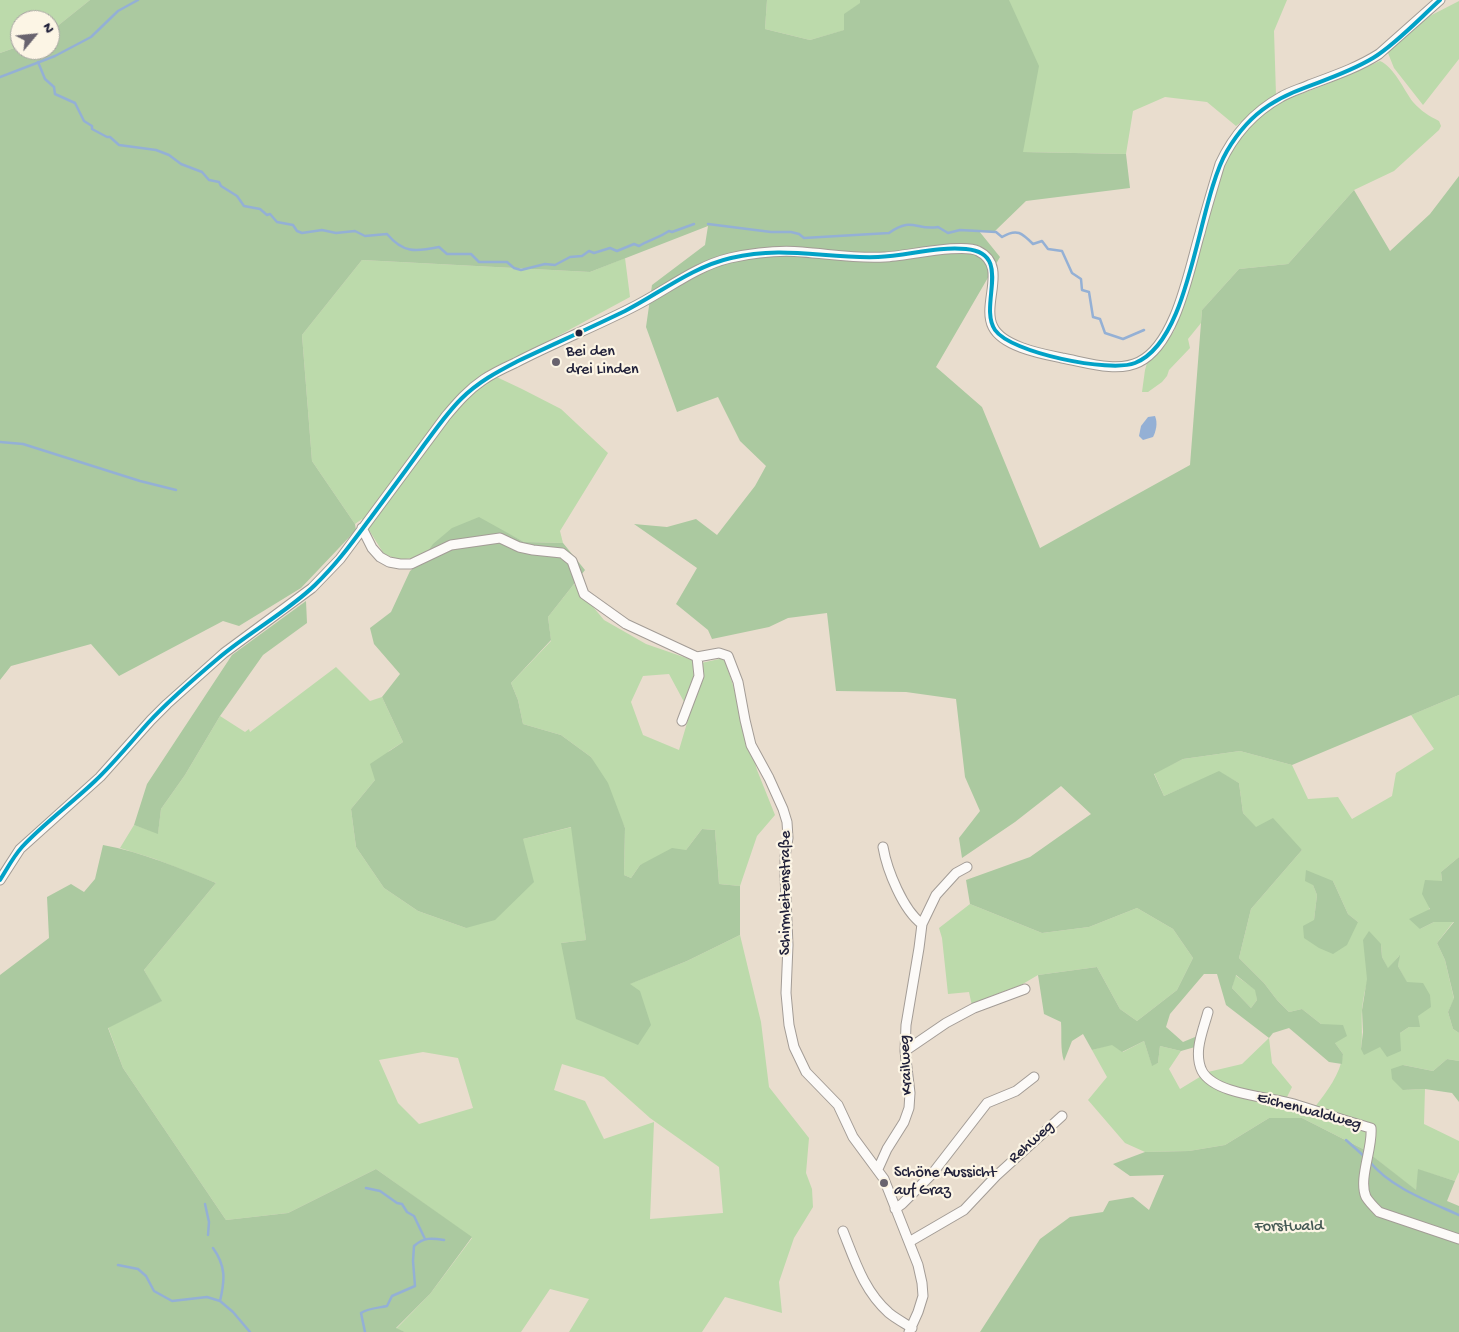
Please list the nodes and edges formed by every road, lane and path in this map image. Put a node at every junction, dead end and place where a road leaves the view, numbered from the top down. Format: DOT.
graph roads {
  1 [pos="1440,0"];
  2 [pos="362,528"];
  3 [pos="697,657"];
  4 [pos="682,721"];
  5 [pos="883,847"];
  6 [pos="967,867"];
  7 [pos="0,880"];
  8 [pos="922,924"];
  9 [pos="1025,990"];
  10 [pos="1208,1012"];
  11 [pos="905,1051"];
  12 [pos="1034,1078"];
  13 [pos="1062,1116"];
  14 [pos="878,1170"];
  15 [pos="895,1209"];
  16 [pos="843,1231"];
  17 [pos="1459,1239"];
  18 [pos="909,1242"];
  19 [pos="910,1330"];
  1 -- 2 [label="street"];
  2 -- 3 [label="street"];
  2 -- 7 [label="street"];
  3 -- 4 [label="street"];
  3 -- 14 [label="street, Schirmleitenstraße"];
  5 -- 8 [label="street"];
  6 -- 8 [label="street, Krailweg"];
  8 -- 11 [label="street, Krailweg"];
  9 -- 11 [label="street"];
  10 -- 17 [label="street, Eichenwaldweg"];
  11 -- 14 [label="street, Krailweg"];
  12 -- 15 [label="street"];
  13 -- 18 [label="street, Rehweg"];
  14 -- 15 [label="street, Schirmleitenstraße"];
  15 -- 18 [label="street, Schirmleitenstraße"];
  16 -- 19 [label="street, Schirmleitenstraße"];
  18 -- 19 [label="street, Schirmleitenstraße"];
}
